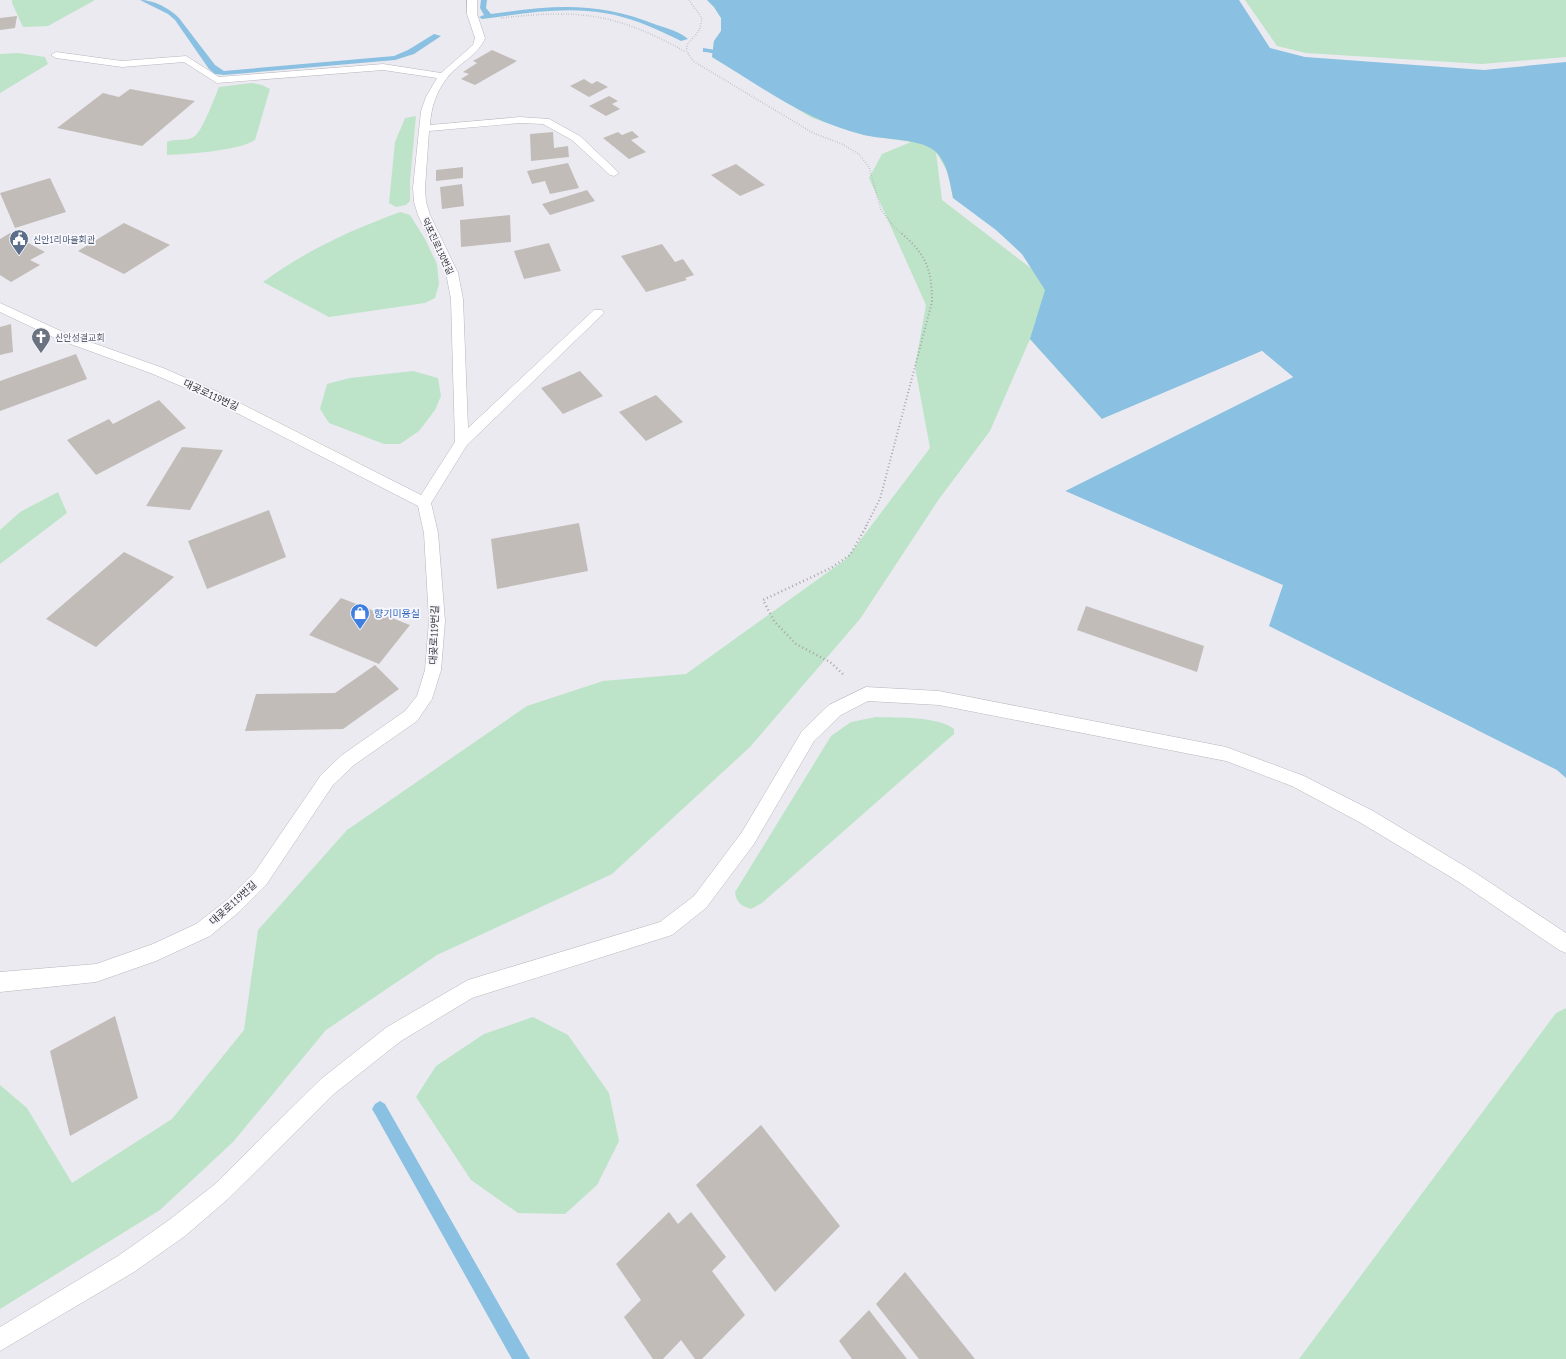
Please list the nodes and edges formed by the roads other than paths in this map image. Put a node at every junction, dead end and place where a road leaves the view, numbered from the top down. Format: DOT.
graph roads {
  1 [pos="472,0"];
  2 [pos="56,55"];
  3 [pos="443,76"];
  4 [pos="426,128"];
  5 [pos="614,173"];
  6 [pos="0,307"];
  7 [pos="598,313"];
  8 [pos="462,442"];
  9 [pos="424,503"];
  10 [pos="1566,944"];
  11 [pos="0,982"];
  12 [pos="0,1340"];
  1 -- 3 [label="lane, 덕포진로130번길"];
  2 -- 3 [label="lane"];
  3 -- 4 [label="lane, 덕포진로130번길"];
  4 -- 5 [label="lane"];
  4 -- 8 [label="lane, 덕포진로130번길"];
  6 -- 9 [label="lane, 대곶로119번길"];
  7 -- 8 [label="lane"];
  8 -- 9 [label="lane"];
  9 -- 11 [label="lane, 대곶로119번길"];
  10 -- 12 [label="lane"];
}
